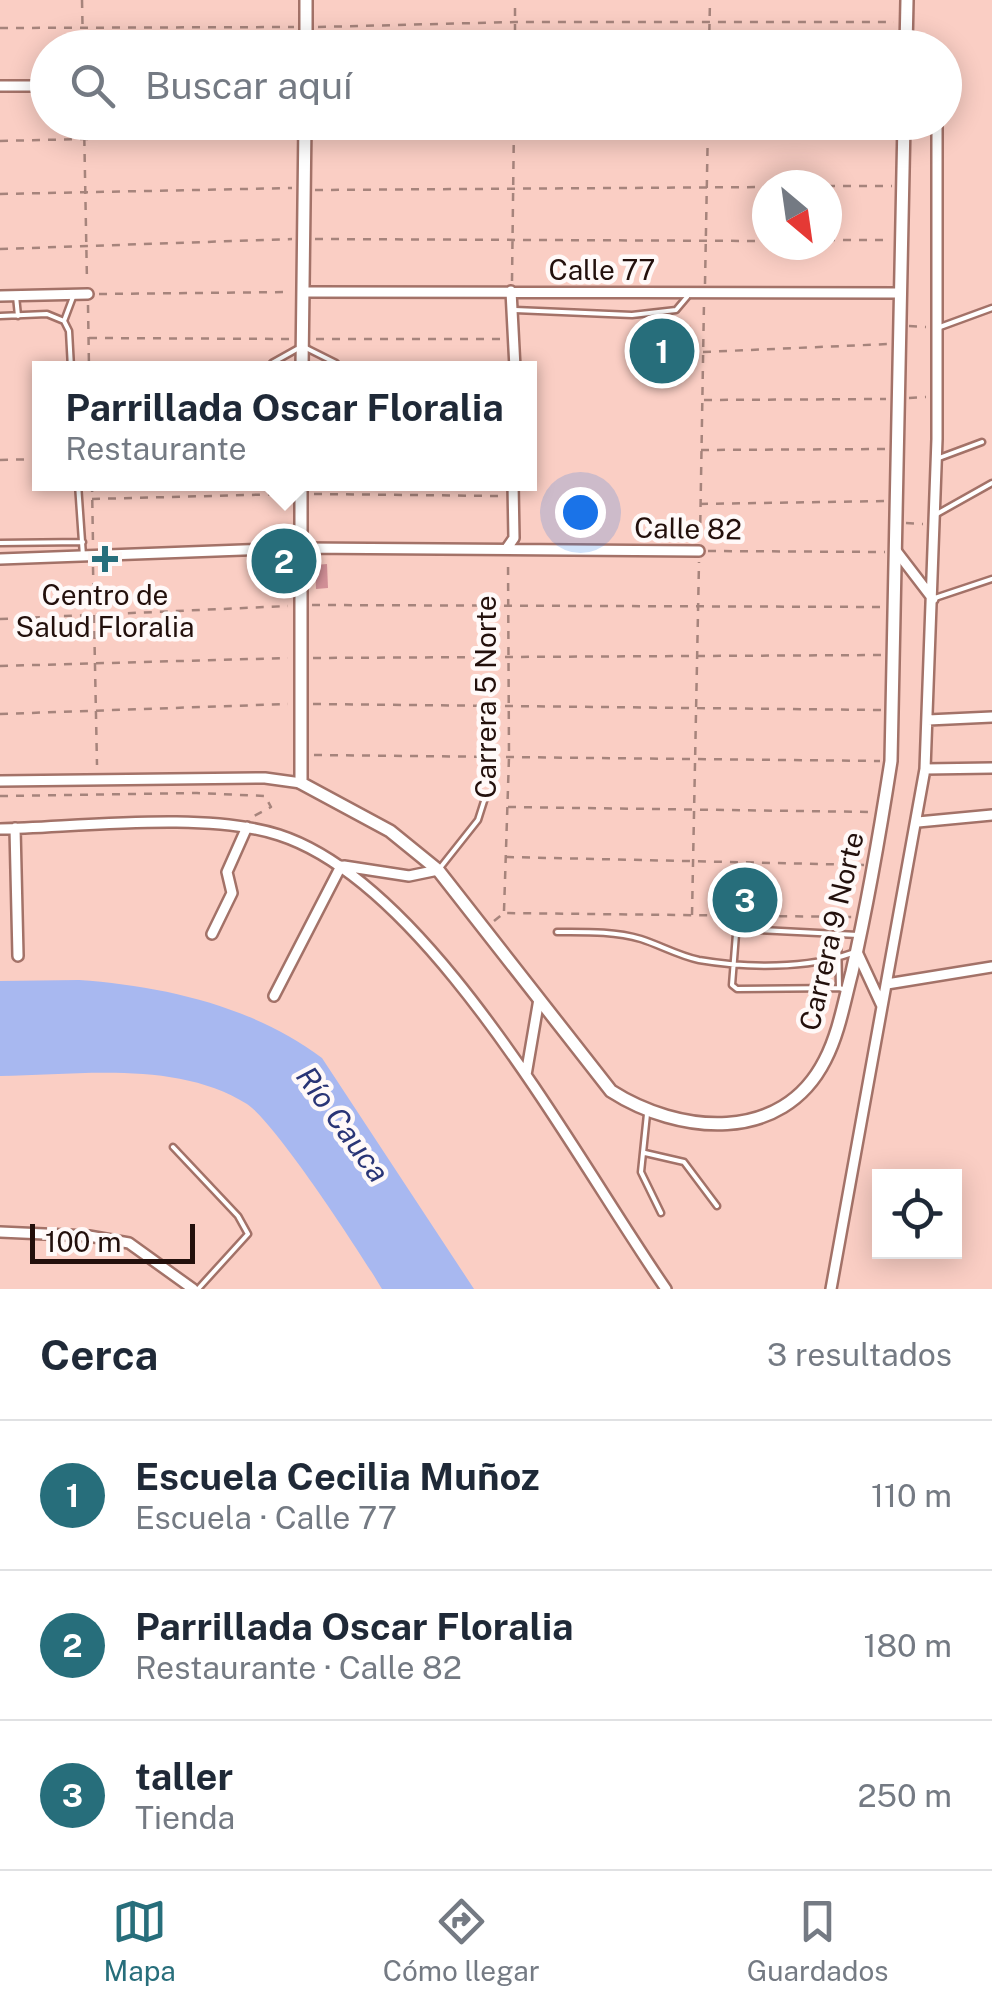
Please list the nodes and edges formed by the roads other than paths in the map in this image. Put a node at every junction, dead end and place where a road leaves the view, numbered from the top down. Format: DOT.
graph roads {
  1 [pos="306,0"];
  2 [pos="906,0"];
  3 [pos="306,30"];
  4 [pos="907,30"];
  5 [pos="0,86"];
  6 [pos="30,86"];
  7 [pos="304,140"];
  8 [pos="904,140"];
  9 [pos="937,140"];
  10 [pos="512,290"];
  11 [pos="298,292"];
  12 [pos="688,292"];
  13 [pos="901,293"];
  14 [pos="74,294"];
  15 [pos="88,294"];
  16 [pos="0,296"];
  17 [pos="16,296"];
  18 [pos="992,308"];
  19 [pos="514,310"];
  20 [pos="0,316"];
  21 [pos="18,316"];
  22 [pos="64,321"];
  23 [pos="938,327"];
  24 [pos="303,342"];
  25 [pos="70,361"];
  26 [pos="275,361"];
  27 [pos="302,361"];
  28 [pos="334,361"];
  29 [pos="515,361"];
  30 [pos="982,442"];
  31 [pos="937,459"];
  32 [pos="992,483"];
  33 [pos="78,491"];
  34 [pos="301,491"];
  35 [pos="513,491"];
  36 [pos="935,520"];
  37 [pos="82,542"];
  38 [pos="0,543"];
  39 [pos="300,548"];
  40 [pos="508,548"];
  41 [pos="700,550"];
  42 [pos="897,552"];
  43 [pos="88,556"];
  44 [pos="0,559"];
  45 [pos="992,578"];
  46 [pos="932,598"];
  47 [pos="992,717"];
  48 [pos="928,720"];
  49 [pos="992,768"];
  50 [pos="925,769"];
  51 [pos="0,780"];
  52 [pos="300,783"];
  53 [pos="486,798"];
  54 [pos="992,815"];
  55 [pos="918,822"];
  56 [pos="247,827"];
  57 [pos="14,828"];
  58 [pos="0,829"];
  59 [pos="341,866"];
  60 [pos="438,870"];
  61 [pos="557,932"];
  62 [pos="212,934"];
  63 [pos="838,934"];
  64 [pos="860,935"];
  65 [pos="856,951"];
  66 [pos="18,956"];
  67 [pos="836,959"];
  68 [pos="733,962"];
  69 [pos="992,967"];
  70 [pos="887,984"];
  71 [pos="843,989"];
  72 [pos="274,996"];
  73 [pos="538,999"];
  74 [pos="883,1009"];
  75 [pos="526,1076"];
  76 [pos="647,1114"];
  77 [pos="173,1148"];
  78 [pos="643,1152"];
  79 [pos="717,1206"];
  80 [pos="661,1213"];
  81 [pos="0,1232"];
  82 [pos="196,1289"];
  83 [pos="666,1289"];
  84 [pos="831,1289"];
  1 -- 3 [label="street"];
  2 -- 4 [label="street"];
  5 -- 6 [label="street"];
  7 -- 11 [label="street"];
  8 -- 13 [label="street, Carrera 9 Norte"];
  9 -- 23 [label="street"];
  10 -- 11 [label="street, Calle 77"];
  10 -- 12 [label="street, Calle 77"];
  10 -- 19 [label="street"];
  11 -- 24 [label="street"];
  12 -- 13 [label="street, Calle 77"];
  12 -- 19 [label="lane"];
  13 -- 42 [label="street, Carrera 9 Norte"];
  14 -- 15 [label="street"];
  14 -- 17 [label="street"];
  14 -- 22 [label="lane"];
  16 -- 17 [label="street"];
  17 -- 21 [label="lane"];
  18 -- 23 [label="lane"];
  19 -- 29 [label="street"];
  20 -- 21 [label="lane"];
  21 -- 22 [label="lane"];
  22 -- 25 [label="lane"];
  23 -- 31 [label="street"];
  24 -- 26 [label="lane"];
  24 -- 27 [label="street"];
  24 -- 28 [label="lane"];
  30 -- 31 [label="lane"];
  31 -- 36 [label="street"];
  32 -- 36 [label="lane"];
  33 -- 37 [label="lane"];
  34 -- 39 [label="street"];
  35 -- 40 [label="street"];
  36 -- 46 [label="street"];
  37 -- 38 [label="lane"];
  37 -- 43 [label="lane"];
  39 -- 40 [label="street, Calle 82"];
  39 -- 43 [label="street, Calle 82"];
  39 -- 52 [label="street"];
  40 -- 41 [label="street, Calle 82"];
  42 -- 46 [label="street"];
  42 -- 64 [label="street, Carrera 9 Norte"];
  43 -- 44 [label="street, Calle 82"];
  45 -- 46 [label="lane"];
  46 -- 48 [label="street"];
  47 -- 48 [label="street"];
  48 -- 50 [label="street"];
  49 -- 50 [label="street"];
  50 -- 55 [label="street"];
  51 -- 52 [label="street"];
  52 -- 60 [label="street, Carrera 9 Norte"];
  53 -- 60 [label="lane"];
  54 -- 55 [label="street"];
  55 -- 70 [label="street"];
  56 -- 57 [label="street"];
  56 -- 59 [label="street"];
  56 -- 62 [label="street"];
  57 -- 58 [label="street"];
  57 -- 66 [label="street"];
  59 -- 60 [label="street"];
  59 -- 72 [label="street"];
  59 -- 75 [label="street"];
  60 -- 73 [label="street, Carrera 9 Norte"];
  61 -- 68 [label="lane"];
  63 -- 64 [label="lane"];
  63 -- 67 [label="lane"];
  63 -- 68 [label="lane"];
  64 -- 65 [label="street, Carrera 9 Norte"];
  65 -- 67 [label="lane"];
  65 -- 71 [label="street, Carrera 9 Norte"];
  65 -- 74 [label="street"];
  67 -- 68 [label="lane"];
  67 -- 71 [label="lane"];
  68 -- 71 [label="lane"];
  69 -- 70 [label="street"];
  70 -- 74 [label="street"];
  71 -- 76 [label="street, Carrera 9 Norte"];
  73 -- 75 [label="street"];
  73 -- 76 [label="street, Carrera 9 Norte"];
  74 -- 84 [label="street"];
  75 -- 83 [label="street"];
  76 -- 78 [label="lane"];
  77 -- 82 [label="lane"];
  78 -- 79 [label="lane"];
  78 -- 80 [label="lane"];
  81 -- 82 [label="street"];
}
